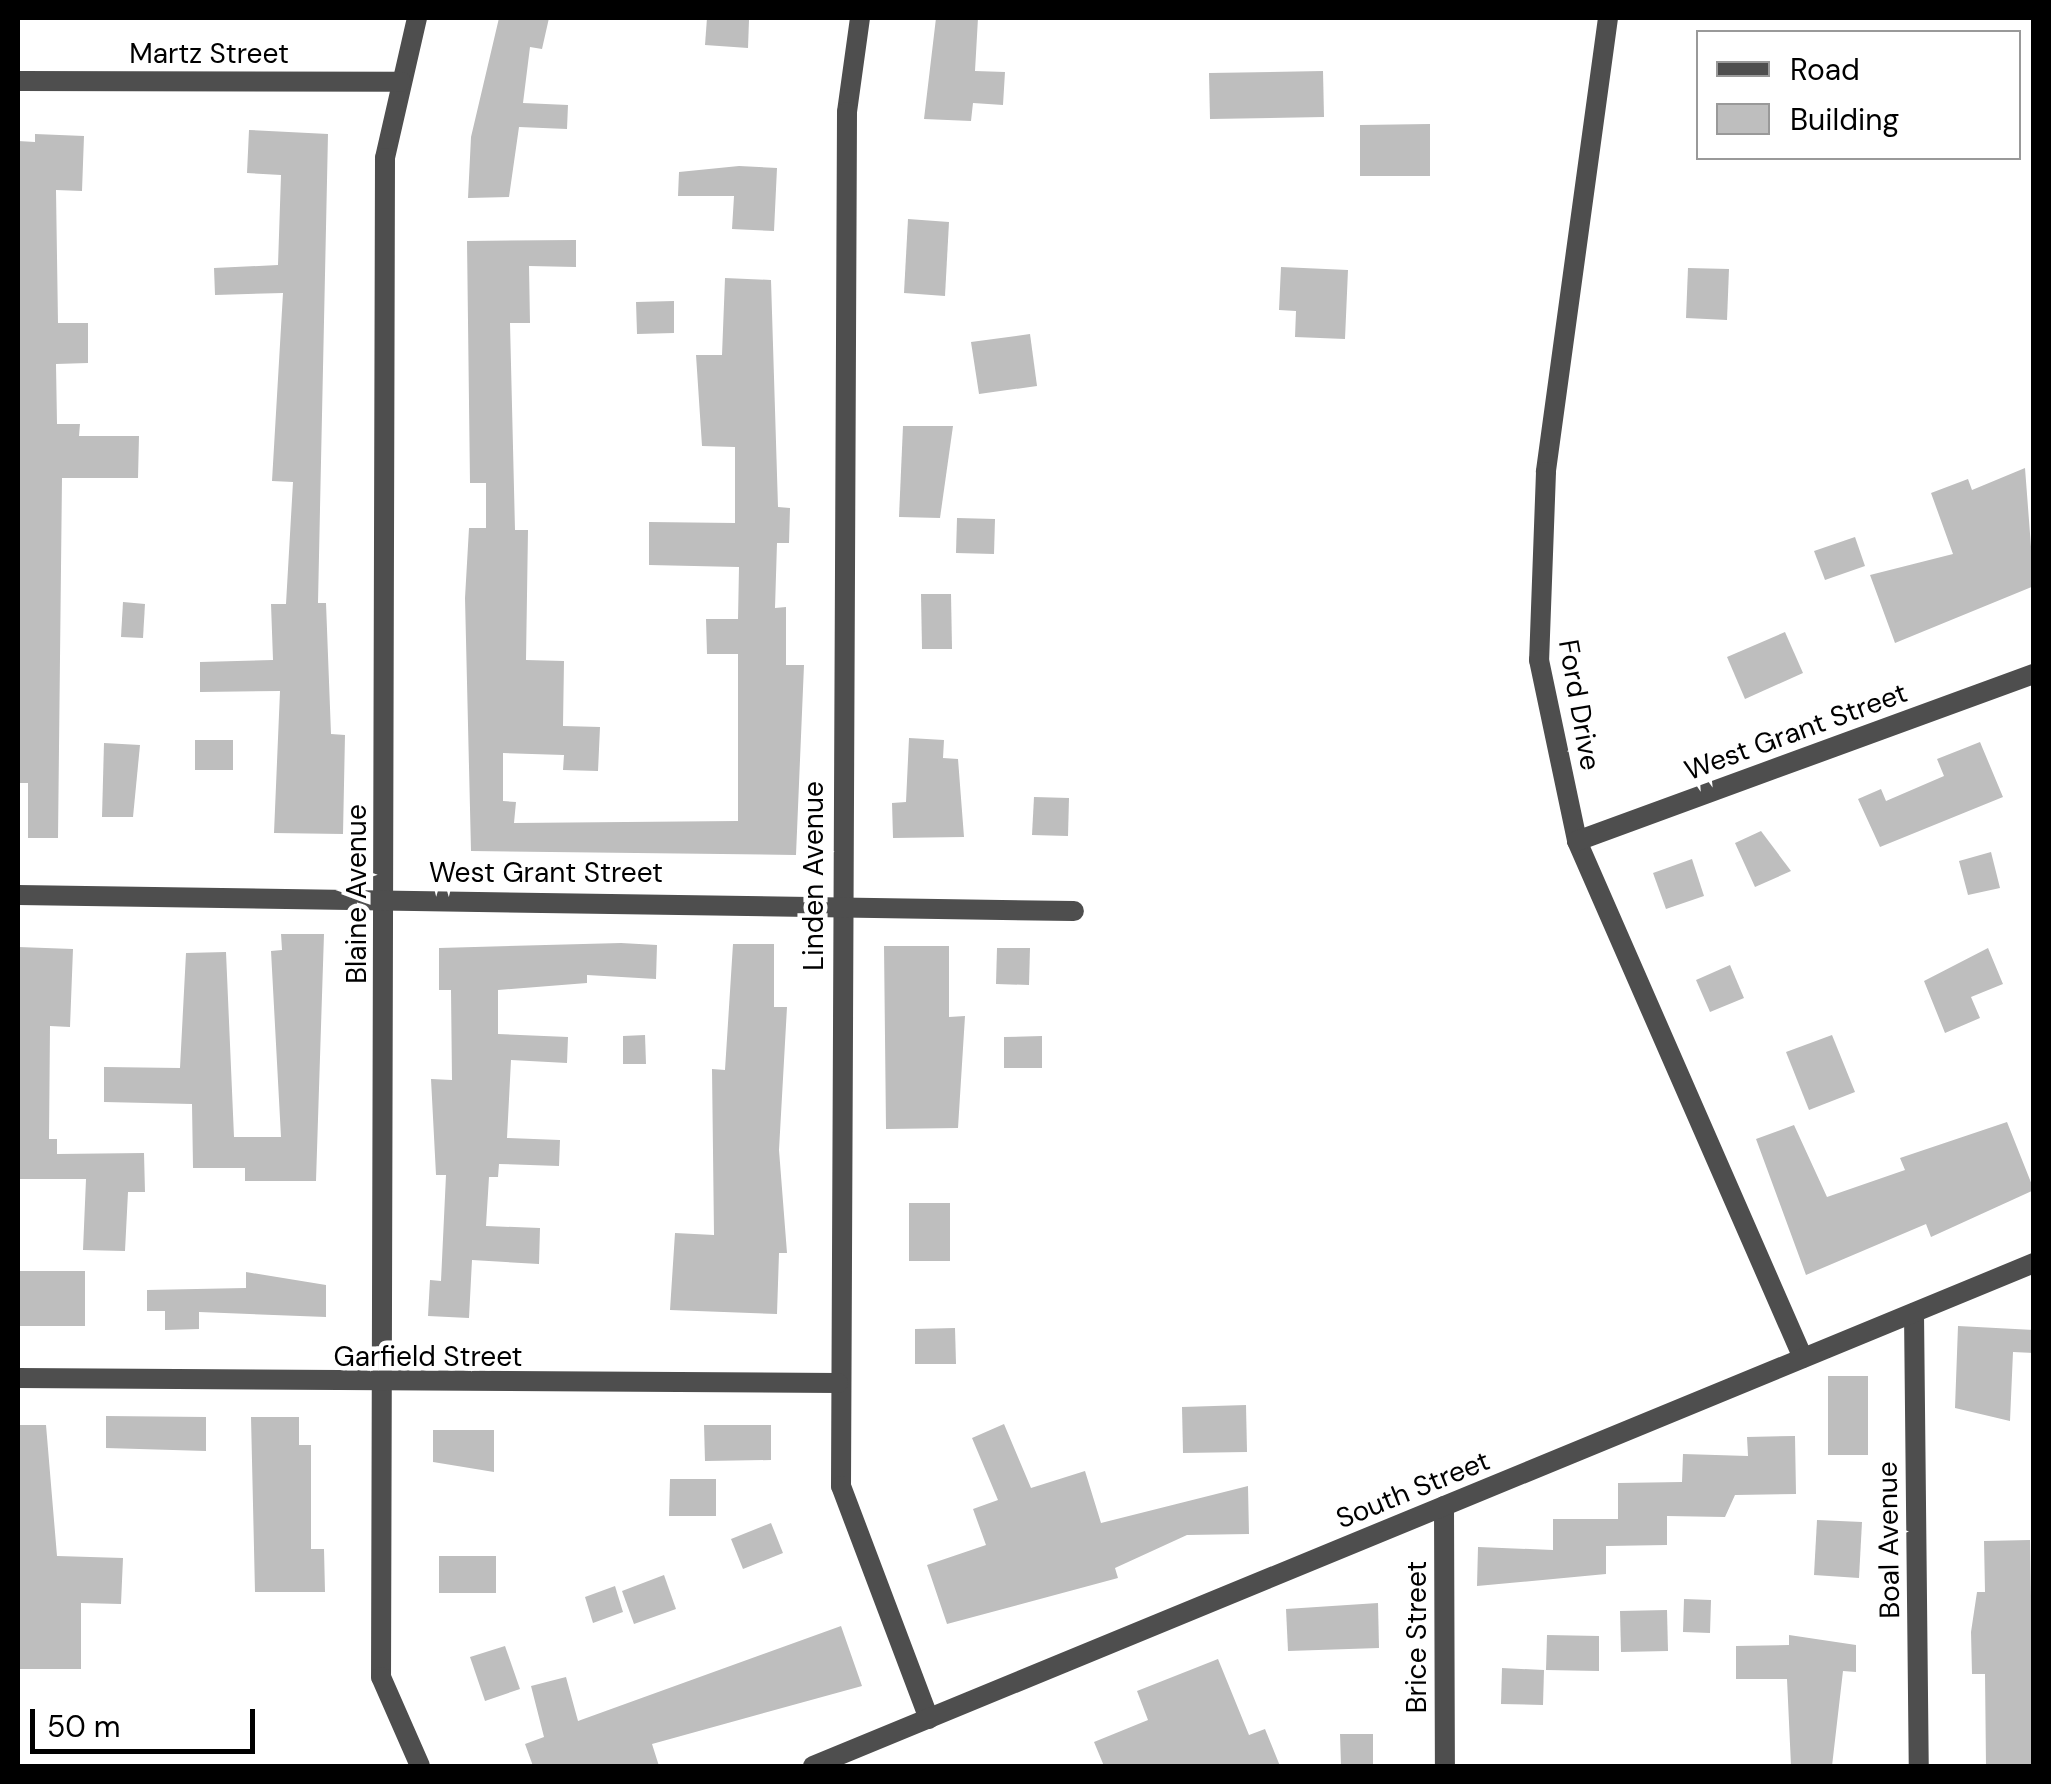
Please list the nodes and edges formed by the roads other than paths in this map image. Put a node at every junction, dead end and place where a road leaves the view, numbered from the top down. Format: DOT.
graph roads {
  1 [pos="418,18"];
  2 [pos="860,18"];
  3 [pos="1608,18"];
  4 [pos="18,81"];
  5 [pos="401,82"];
  6 [pos="2034,674"];
  7 [pos="1577,841"];
  8 [pos="18,895"];
  9 [pos="385,899"];
  10 [pos="842,903"];
  11 [pos="1074,911"];
  12 [pos="2034,1263"];
  13 [pos="1914,1312"];
  14 [pos="1803,1358"];
  15 [pos="18,1378"];
  16 [pos="838,1383"];
  17 [pos="386,1386"];
  18 [pos="1444,1506"];
  19 [pos="929,1719"];
  20 [pos="825,1764"];
  21 [pos="420,1766"];
  22 [pos="1445,1766"];
  23 [pos="1919,1766"];
  1 -- 5 [label="street, Blaine Avenue"];
  2 -- 10 [label="street, Linden Avenue"];
  3 -- 7 [label="street, Ford Drive"];
  4 -- 5 [label="street, Martz Street"];
  5 -- 9 [label="street, Blaine Avenue"];
  6 -- 7 [label="street, West Grant Street"];
  7 -- 14 [label="street, Ford Drive"];
  8 -- 9 [label="street, West Grant Street"];
  9 -- 10 [label="street, West Grant Street"];
  9 -- 17 [label="street, Blaine Avenue"];
  10 -- 11 [label="street, West Grant Street"];
  10 -- 16 [label="street, Linden Avenue"];
  12 -- 13 [label="street, South Street"];
  13 -- 14 [label="street, South Street"];
  13 -- 23 [label="street, Boal Avenue"];
  14 -- 18 [label="street, South Street"];
  15 -- 17 [label="street, Garfield Street"];
  16 -- 17 [label="street, Garfield Street"];
  16 -- 19 [label="street, Linden Avenue"];
  17 -- 21 [label="street, Blaine Avenue"];
  18 -- 19 [label="street, South Street"];
  18 -- 22 [label="street, Brice Street"];
  19 -- 20 [label="street, South Street"];
}
